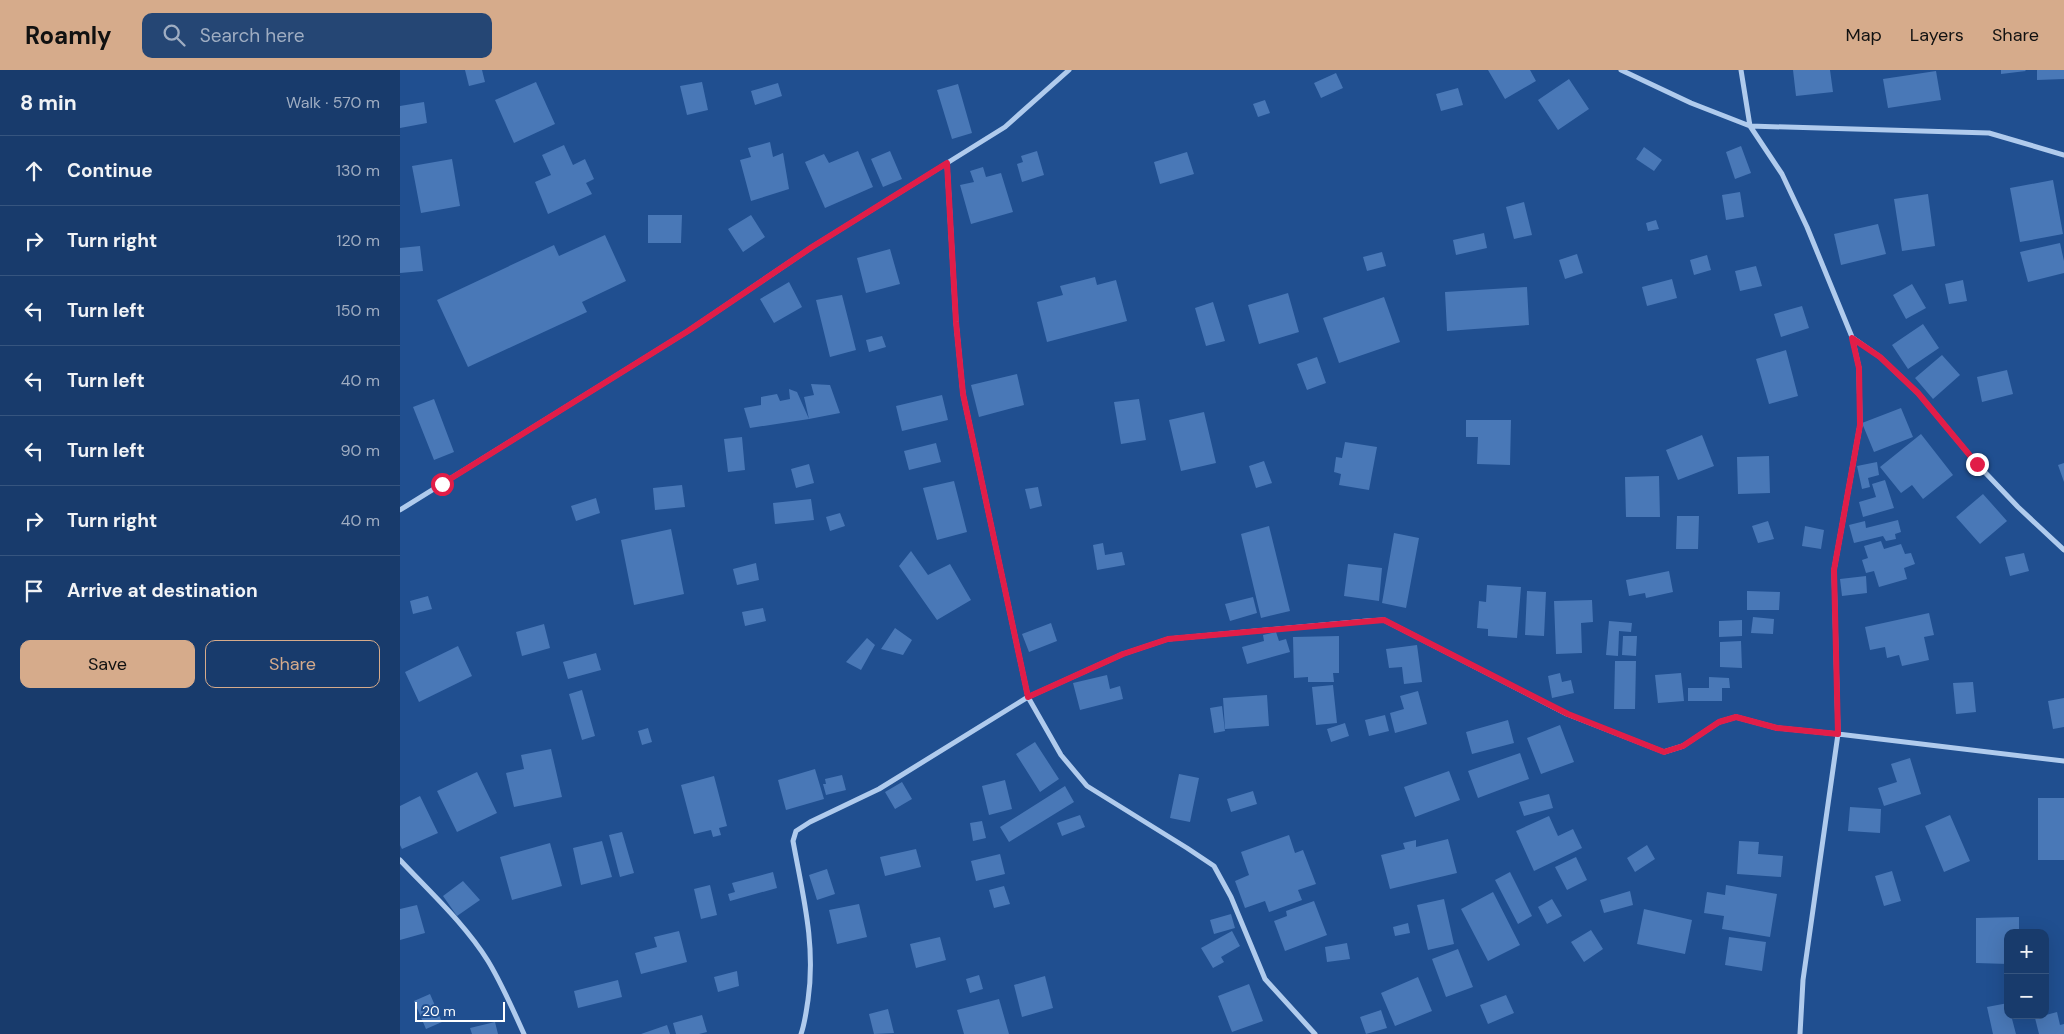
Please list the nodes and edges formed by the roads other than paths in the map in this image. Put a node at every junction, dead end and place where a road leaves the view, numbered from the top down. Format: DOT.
graph roads {
  1 [pos="1069,70"];
  2 [pos="1621,70"];
  3 [pos="1741,70"];
  4 [pos="1750,126"];
  5 [pos="2064,155"];
  6 [pos="947,163"];
  7 [pos="1852,338"];
  8 [pos="400,510"];
  9 [pos="2064,550"];
  10 [pos="1028,697"];
  11 [pos="1838,734"];
  12 [pos="2064,762"];
  13 [pos="400,860"];
  14 [pos="524,1034"];
  15 [pos="801,1034"];
  16 [pos="1315,1034"];
  17 [pos="1800,1034"];
  1 -- 6 [label="street"];
  2 -- 4 [label="street"];
  3 -- 4 [label="street"];
  4 -- 5 [label="street"];
  4 -- 7 [label="street"];
  6 -- 8 [label="street"];
  6 -- 10 [label="street"];
  7 -- 9 [label="street"];
  7 -- 11 [label="street"];
  10 -- 11 [label="street"];
  10 -- 15 [label="street"];
  10 -- 16 [label="street"];
  11 -- 12 [label="street"];
  11 -- 17 [label="street"];
  13 -- 14 [label="street"];
}
